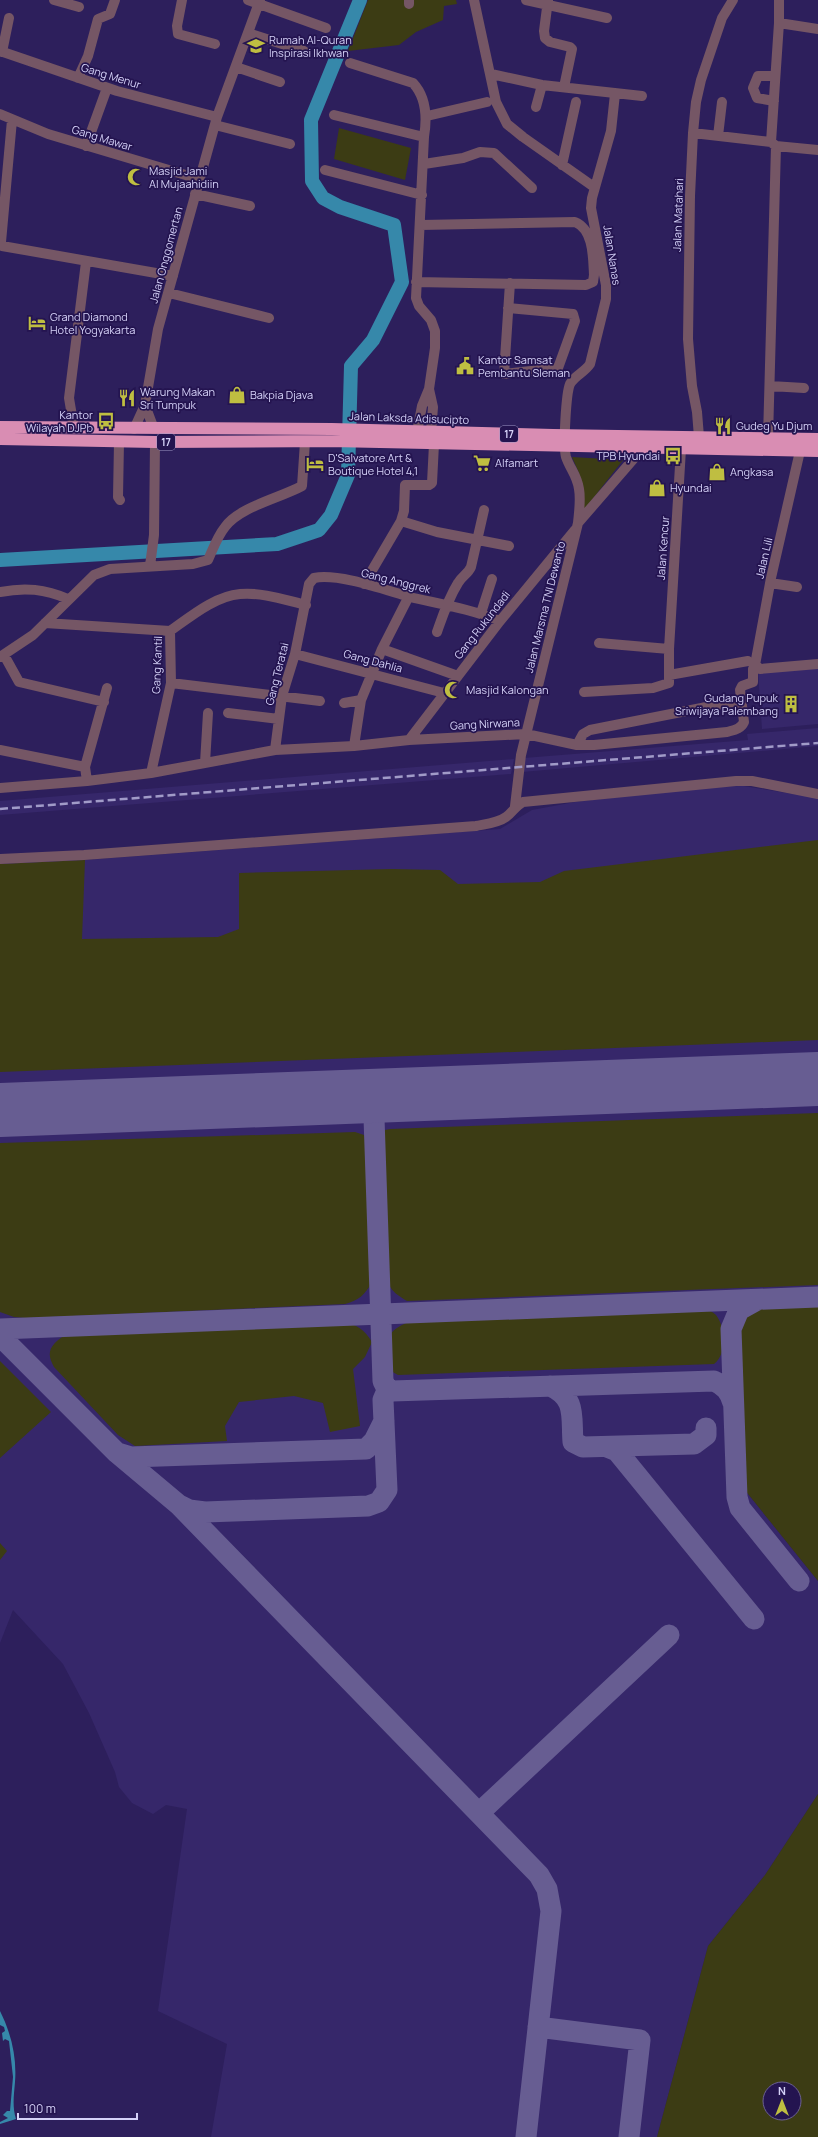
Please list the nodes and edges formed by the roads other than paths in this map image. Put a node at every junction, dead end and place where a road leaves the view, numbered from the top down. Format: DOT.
graph roads {
  1 [pos="54,0"];
  2 [pos="115,0"];
  3 [pos="182,0"];
  4 [pos="248,0"];
  5 [pos="474,0"];
  6 [pos="526,0"];
  7 [pos="733,0"];
  8 [pos="779,0"];
  9 [pos="259,2"];
  10 [pos="548,3"];
  11 [pos="79,7"];
  12 [pos="9,18"];
  13 [pos="607,18"];
  14 [pos="779,23"];
  15 [pos="326,28"];
  16 [pos="818,28"];
  17 [pos="248,33"];
  18 [pos="216,44"];
  19 [pos="304,51"];
  20 [pos="1,52"];
  21 [pos="350,63"];
  22 [pos="236,67"];
  23 [pos="491,74"];
  24 [pos="775,76"];
  25 [pos="78,78"];
  26 [pos="280,82"];
  27 [pos="542,85"];
  28 [pos="564,87"];
  29 [pos="108,88"];
  30 [pos="615,94"];
  31 [pos="642,96"];
  32 [pos="774,101"];
  33 [pos="487,102"];
  34 [pos="576,102"];
  35 [pos="722,102"];
  36 [pos="536,107"];
  37 [pos="0,114"];
  38 [pos="334,115"];
  39 [pos="427,116"];
  40 [pos="12,120"];
  41 [pos="216,121"];
  42 [pos="693,133"];
  43 [pos="718,136"];
  44 [pos="424,137"];
  45 [pos="290,144"];
  46 [pos="774,144"];
  47 [pos="86,146"];
  48 [pos="818,150"];
  49 [pos="424,164"];
  50 [pos="562,165"];
  51 [pos="325,170"];
  52 [pos="199,179"];
  53 [pos="594,187"];
  54 [pos="532,188"];
  55 [pos="195,194"];
  56 [pos="422,195"];
  57 [pos="250,206"];
  58 [pos="420,225"];
  59 [pos="86,262"];
  60 [pos="173,276"];
  61 [pos="416,282"];
  62 [pos="510,283"];
  63 [pos="169,292"];
  64 [pos="508,308"];
  65 [pos="269,318"];
  66 [pos="770,386"];
  67 [pos="804,388"];
  68 [pos="429,389"];
  69 [pos="145,405"];
  70 [pos="0,427"];
  71 [pos="74,428"];
  72 [pos="134,429"];
  73 [pos="154,429"];
  74 [pos="417,432"];
  75 [pos="375,436"];
  76 [pos="700,437"];
  77 [pos="432,438"];
  78 [pos="768,438"];
  79 [pos="818,439"];
  80 [pos="0,440"];
  81 [pos="566,441"];
  82 [pos="119,442"];
  83 [pos="155,442"];
  84 [pos="305,442"];
  85 [pos="643,442"];
  86 [pos="682,448"];
  87 [pos="800,451"];
  88 [pos="818,451"];
  89 [pos="120,500"];
  90 [pos="484,510"];
  91 [pos="401,521"];
  92 [pos="578,525"];
  93 [pos="478,540"];
  94 [pos="509,546"];
  95 [pos="150,566"];
  96 [pos="492,579"];
  97 [pos="770,583"];
  98 [pos="364,584"];
  99 [pos="797,587"];
  100 [pos="0,592"];
  101 [pos="409,596"];
  102 [pos="68,599"];
  103 [pos="306,605"];
  104 [pos="446,606"];
  105 [pos="481,613"];
  106 [pos="500,621"];
  107 [pos="44,623"];
  108 [pos="170,631"];
  109 [pos="437,632"];
  110 [pos="599,644"];
  111 [pos="382,649"];
  112 [pos="669,649"];
  113 [pos="295,654"];
  114 [pos="2,656"];
  115 [pos="818,664"];
  116 [pos="755,665"];
  117 [pos="372,673"];
  118 [pos="669,675"];
  119 [pos="458,676"];
  120 [pos="171,683"];
  121 [pos="107,688"];
  122 [pos="444,692"];
  123 [pos="584,692"];
  124 [pos="282,696"];
  125 [pos="361,700"];
  126 [pos="742,700"];
  127 [pos="320,701"];
  128 [pos="104,702"];
  129 [pos="344,703"];
  130 [pos="208,713"];
  131 [pos="228,713"];
  132 [pos="278,719"];
  133 [pos="526,734"];
  134 [pos="409,740"];
  135 [pos="577,745"];
  136 [pos="354,746"];
  137 [pos="0,750"];
  138 [pos="275,750"];
  139 [pos="205,763"];
  140 [pos="85,767"];
  141 [pos="151,773"];
  142 [pos="87,781"];
  143 [pos="0,788"];
  144 [pos="818,794"];
  145 [pos="515,806"];
  146 [pos="0,859"];
  1 -- 11 [label="street"];
  2 -- 25 [label="street"];
  3 -- 18 [label="street"];
  4 -- 9 [label="street"];
  5 -- 23 [label="street"];
  6 -- 10 [label="street"];
  7 -- 42 [label="street, Jalan Matahari"];
  8 -- 14 [label="street"];
  9 -- 15 [label="street"];
  9 -- 17 [label="street, Jalan Onggomertan"];
  10 -- 13 [label="street"];
  10 -- 28 [label="street"];
  12 -- 20 [label="street"];
  14 -- 16 [label="street"];
  14 -- 24 [label="street"];
  17 -- 19 [label="street"];
  17 -- 22 [label="street, Jalan Onggomertan"];
  20 -- 25 [label="street, Gang Menur"];
  21 -- 39 [label="street"];
  22 -- 26 [label="street"];
  22 -- 41 [label="street, Jalan Onggomertan"];
  23 -- 27 [label="street"];
  23 -- 50 [label="street"];
  24 -- 32 [label="street"];
  24 -- 32 [label="street"];
  25 -- 29 [label="street, Gang Menur"];
  27 -- 28 [label="street"];
  27 -- 36 [label="street"];
  28 -- 30 [label="street"];
  29 -- 41 [label="street, Gang Menur"];
  29 -- 47 [label="street"];
  30 -- 31 [label="street"];
  30 -- 53 [label="street, Jalan Nanas"];
  32 -- 46 [label="street"];
  33 -- 39 [label="street"];
  34 -- 50 [label="street"];
  35 -- 43 [label="street"];
  37 -- 40 [label="street, Gang Mawar"];
  38 -- 44 [label="street"];
  39 -- 44 [label="street"];
  40 -- 47 [label="street, Gang Mawar"];
  40 -- 59 [label="street"];
  41 -- 45 [label="street, Gang Menur"];
  41 -- 52 [label="street, Jalan Onggomertan"];
  42 -- 43 [label="street"];
  42 -- 76 [label="street, Jalan Matahari"];
  43 -- 46 [label="street"];
  44 -- 49 [label="street"];
  46 -- 48 [label="street"];
  46 -- 66 [label="street"];
  47 -- 52 [label="street, Gang Mawar"];
  49 -- 54 [label="street"];
  49 -- 56 [label="street"];
  50 -- 53 [label="street"];
  51 -- 56 [label="street"];
  52 -- 55 [label="street, Jalan Onggomertan"];
  53 -- 81 [label="street, Jalan Nanas"];
  55 -- 57 [label="street"];
  55 -- 60 [label="street, Jalan Onggomertan"];
  56 -- 58 [label="street"];
  58 -- 61 [label="street"];
  58 -- 62 [label="street"];
  59 -- 60 [label="street"];
  59 -- 71 [label="street"];
  60 -- 63 [label="street, Jalan Onggomertan"];
  61 -- 62 [label="street"];
  61 -- 68 [label="street"];
  62 -- 64 [label="street"];
  63 -- 65 [label="street"];
  63 -- 69 [label="street, Jalan Onggomertan"];
  64 -- 64 [label="street"];
  66 -- 67 [label="street"];
  66 -- 78 [label="street"];
  68 -- 74 [label="street"];
  68 -- 77 [label="street"];
  69 -- 72 [label="street, Jalan Onggomertan"];
  69 -- 73 [label="street"];
  70 -- 71 [label="highway, Jalan Laksda Adisucipto / 17"];
  71 -- 72 [label="highway, Jalan Laksda Adisucipto / 17"];
  72 -- 73 [label="highway, Jalan Laksda Adisucipto / 17"];
  73 -- 75 [label="highway, Jalan Laksda Adisucipto / 17"];
  74 -- 75 [label="highway, Jalan Laksda Adisucipto / 17"];
  74 -- 77 [label="highway, Jalan Laksda Adisucipto / 17"];
  75 -- 77 [label="highway, Jalan Laksda Adisucipto / 17"];
  75 -- 84 [label="highway, Jalan Laksda Adisucipto / 17"];
  76 -- 78 [label="highway, Jalan Laksda Adisucipto / 17"];
  76 -- 85 [label="highway, Jalan Laksda Adisucipto / 17"];
  77 -- 81 [label="highway, Jalan Laksda Adisucipto / 17"];
  77 -- 91 [label="street"];
  78 -- 79 [label="highway, Jalan Laksda Adisucipto / 17"];
  80 -- 82 [label="highway, Jalan Laksda Adisucipto / 17"];
  81 -- 85 [label="highway, Jalan Laksda Adisucipto / 17"];
  81 -- 92 [label="street, Jalan Nanas"];
  82 -- 83 [label="highway, Jalan Laksda Adisucipto / 17"];
  82 -- 89 [label="street"];
  83 -- 84 [label="highway, Jalan Laksda Adisucipto / 17"];
  83 -- 95 [label="street"];
  84 -- 95 [label="street"];
  85 -- 86 [label="highway, Jalan Laksda Adisucipto / 17"];
  85 -- 92 [label="street, Jalan Marsma TNI Dewanto"];
  86 -- 87 [label="highway, Jalan Laksda Adisucipto / 17"];
  86 -- 112 [label="street, Jalan Kencur"];
  87 -- 88 [label="highway, Jalan Laksda Adisucipto / 17"];
  87 -- 97 [label="street, Jalan Lili"];
  90 -- 93 [label="street"];
  91 -- 93 [label="street"];
  91 -- 98 [label="street"];
  92 -- 106 [label="street, Gang Rukundadi"];
  92 -- 133 [label="street, Jalan Marsma TNI Dewanto"];
  93 -- 94 [label="street"];
  93 -- 104 [label="street"];
  95 -- 102 [label="street"];
  96 -- 105 [label="street"];
  97 -- 99 [label="street"];
  97 -- 116 [label="street, Jalan Lili"];
  98 -- 101 [label="street, Gang Anggrek"];
  98 -- 103 [label="street, Gang Anggrek"];
  100 -- 102 [label="street"];
  101 -- 104 [label="street, Gang Anggrek"];
  101 -- 111 [label="street"];
  102 -- 107 [label="street"];
  103 -- 108 [label="street, Gang Kantil"];
  103 -- 113 [label="street, Gang Teratai"];
  104 -- 105 [label="street, Gang Anggrek"];
  104 -- 109 [label="street"];
  105 -- 106 [label="street, Gang Anggrek"];
  106 -- 119 [label="street, Gang Rukundadi"];
  107 -- 108 [label="street"];
  107 -- 114 [label="street"];
  108 -- 120 [label="street, Gang Kantil"];
  110 -- 112 [label="street"];
  111 -- 117 [label="street"];
  111 -- 119 [label="street"];
  112 -- 118 [label="street, Jalan Kencur"];
  113 -- 117 [label="street, Gang Dahlia"];
  113 -- 124 [label="street, Gang Teratai"];
  114 -- 128 [label="street"];
  115 -- 116 [label="street"];
  116 -- 118 [label="street"];
  116 -- 126 [label="street, Gang Nirwana"];
  117 -- 122 [label="street, Gang Dahlia"];
  117 -- 125 [label="street"];
  118 -- 123 [label="street"];
  119 -- 122 [label="street, Gang Rukundadi"];
  120 -- 124 [label="street"];
  120 -- 141 [label="street, Gang Kantil"];
  121 -- 128 [label="street"];
  122 -- 134 [label="street, Gang Rukundadi"];
  124 -- 127 [label="street"];
  124 -- 132 [label="street, Gang Teratai"];
  125 -- 129 [label="street"];
  125 -- 136 [label="street"];
  126 -- 135 [label="street"];
  126 -- 135 [label="street, Gang Nirwana"];
  128 -- 140 [label="street"];
  130 -- 139 [label="street"];
  131 -- 132 [label="street"];
  132 -- 138 [label="street, Gang Teratai"];
  133 -- 134 [label="street, Gang Nirwana"];
  133 -- 135 [label="street, Gang Nirwana"];
  133 -- 145 [label="street, Jalan Marsma TNI Dewanto"];
  134 -- 136 [label="street, Gang Nirwana"];
  136 -- 138 [label="street, Gang Nirwana"];
  137 -- 140 [label="street"];
  138 -- 139 [label="street, Gang Nirwana"];
  139 -- 141 [label="street, Gang Nirwana"];
  140 -- 142 [label="street"];
  141 -- 142 [label="street, Gang Nirwana"];
  142 -- 143 [label="street, Gang Nirwana"];
  144 -- 145 [label="street"];
  145 -- 146 [label="street"];
}
